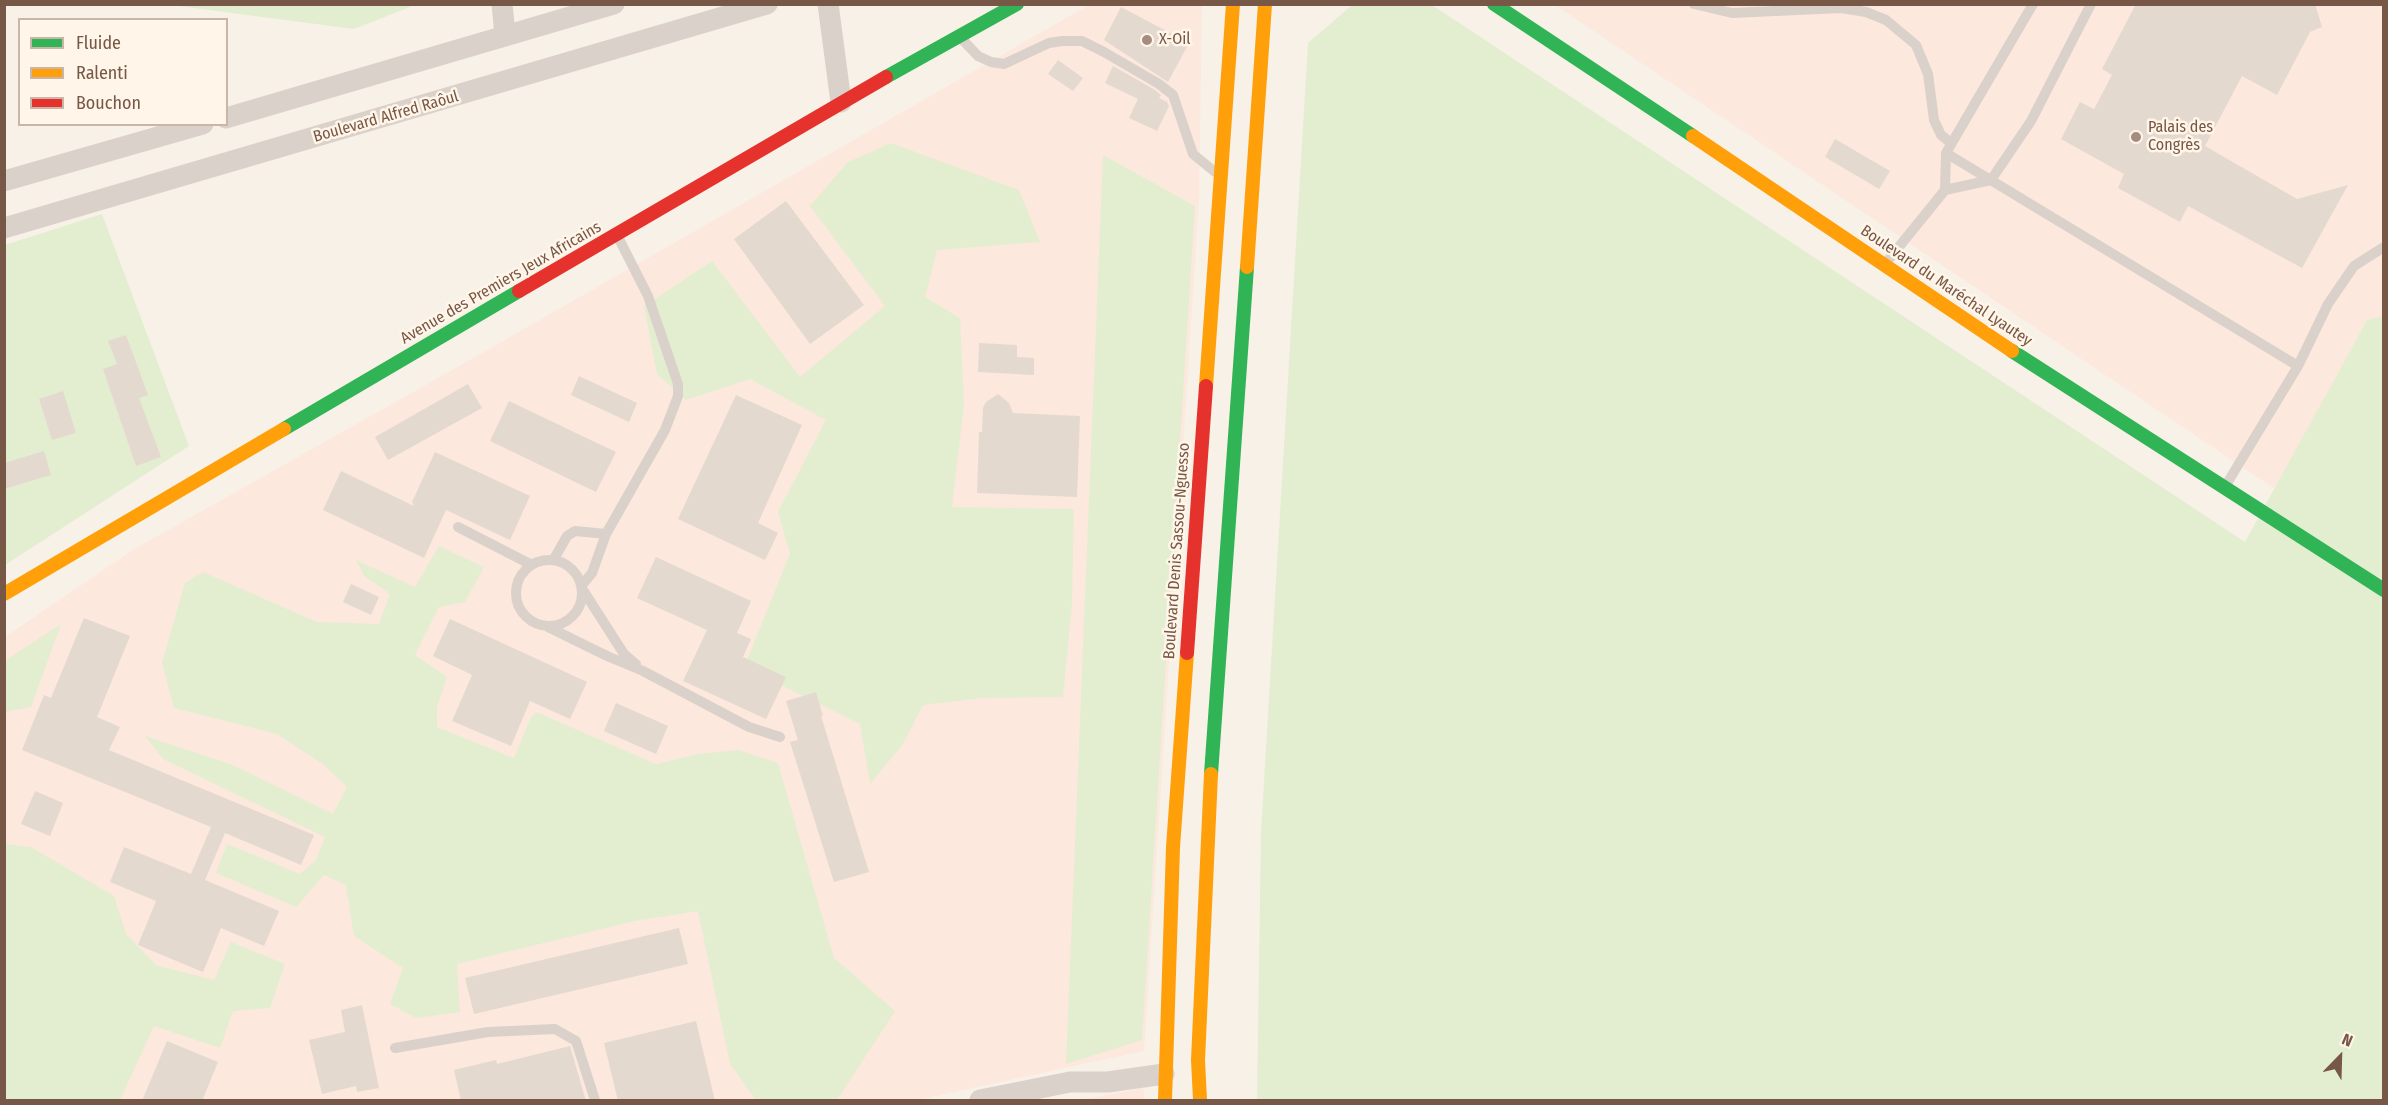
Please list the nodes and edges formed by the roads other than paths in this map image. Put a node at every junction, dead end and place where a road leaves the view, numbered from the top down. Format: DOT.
graph roads {
  1 [pos="502,4"];
  2 [pos="614,4"];
  3 [pos="767,4"];
  4 [pos="828,4"];
  5 [pos="1017,4"];
  6 [pos="1233,4"];
  7 [pos="1265,4"];
  8 [pos="1494,4"];
  9 [pos="1694,4"];
  10 [pos="2033,4"];
  11 [pos="2091,4"];
  12 [pos="1819,6"];
  13 [pos="505,35"];
  14 [pos="958,36"];
  15 [pos="841,102"];
  16 [pos="228,117"];
  17 [pos="196,126"];
  18 [pos="1948,148"];
  19 [pos="1220,176"];
  20 [pos="1991,180"];
  21 [pos="4,181"];
  22 [pos="1945,190"];
  23 [pos="4,228"];
  24 [pos="617,235"];
  25 [pos="2384,248"];
  26 [pos="1885,265"];
  27 [pos="2298,366"];
  28 [pos="2224,487"];
  29 [pos="458,527"];
  30 [pos="606,534"];
  31 [pos="554,559"];
  32 [pos="532,565"];
  33 [pos="582,587"];
  34 [pos="2384,590"];
  35 [pos="4,594"];
  36 [pos="548,627"];
  37 [pos="642,671"];
  38 [pos="780,737"];
  39 [pos="395,1048"];
  40 [pos="1164,1074"];
  41 [pos="595,1101"];
  42 [pos="980,1101"];
  43 [pos="1165,1101"];
  44 [pos="1200,1101"];
  1 -- 13 [label="street"];
  2 -- 13 [label="street"];
  3 -- 23 [label="street, Boulevard Alfred Raôul"];
  4 -- 15 [label="street"];
  5 -- 14 [label="main road, Avenue des Premiers Jeux Africains"];
  6 -- 19 [label="main road, Boulevard Denis Sassou-Nguesso"];
  7 -- 44 [label="main road"];
  8 -- 26 [label="main road, Boulevard du Maréchal Lyautey"];
  9 -- 12 [label="lane"];
  10 -- 18 [label="lane"];
  11 -- 20 [label="lane"];
  12 -- 18 [label="lane"];
  13 -- 16 [label="street"];
  14 -- 15 [label="main road, Avenue des Premiers Jeux Africains"];
  14 -- 19 [label="lane"];
  15 -- 24 [label="main road, Avenue des Premiers Jeux Africains"];
  17 -- 21 [label="street"];
  18 -- 20 [label="lane"];
  18 -- 22 [label="lane"];
  19 -- 40 [label="main road, Boulevard Denis Sassou-Nguesso"];
  20 -- 22 [label="lane"];
  20 -- 27 [label="lane"];
  22 -- 26 [label="lane"];
  24 -- 30 [label="lane"];
  24 -- 35 [label="main road, Avenue des Premiers Jeux Africains"];
  25 -- 27 [label="lane"];
  26 -- 28 [label="main road, Boulevard du Maréchal Lyautey"];
  27 -- 28 [label="lane"];
  28 -- 34 [label="main road, Boulevard du Maréchal Lyautey"];
  29 -- 32 [label="lane"];
  30 -- 31 [label="lane"];
  30 -- 33 [label="lane"];
  31 -- 32 [label="lane"];
  31 -- 33 [label="lane"];
  32 -- 36 [label="lane"];
  33 -- 36 [label="lane"];
  33 -- 37 [label="lane"];
  36 -- 37 [label="lane"];
  37 -- 38 [label="lane"];
  39 -- 41 [label="lane"];
  40 -- 42 [label="street"];
  40 -- 43 [label="main road, Boulevard Denis Sassou-Nguesso"];
}
